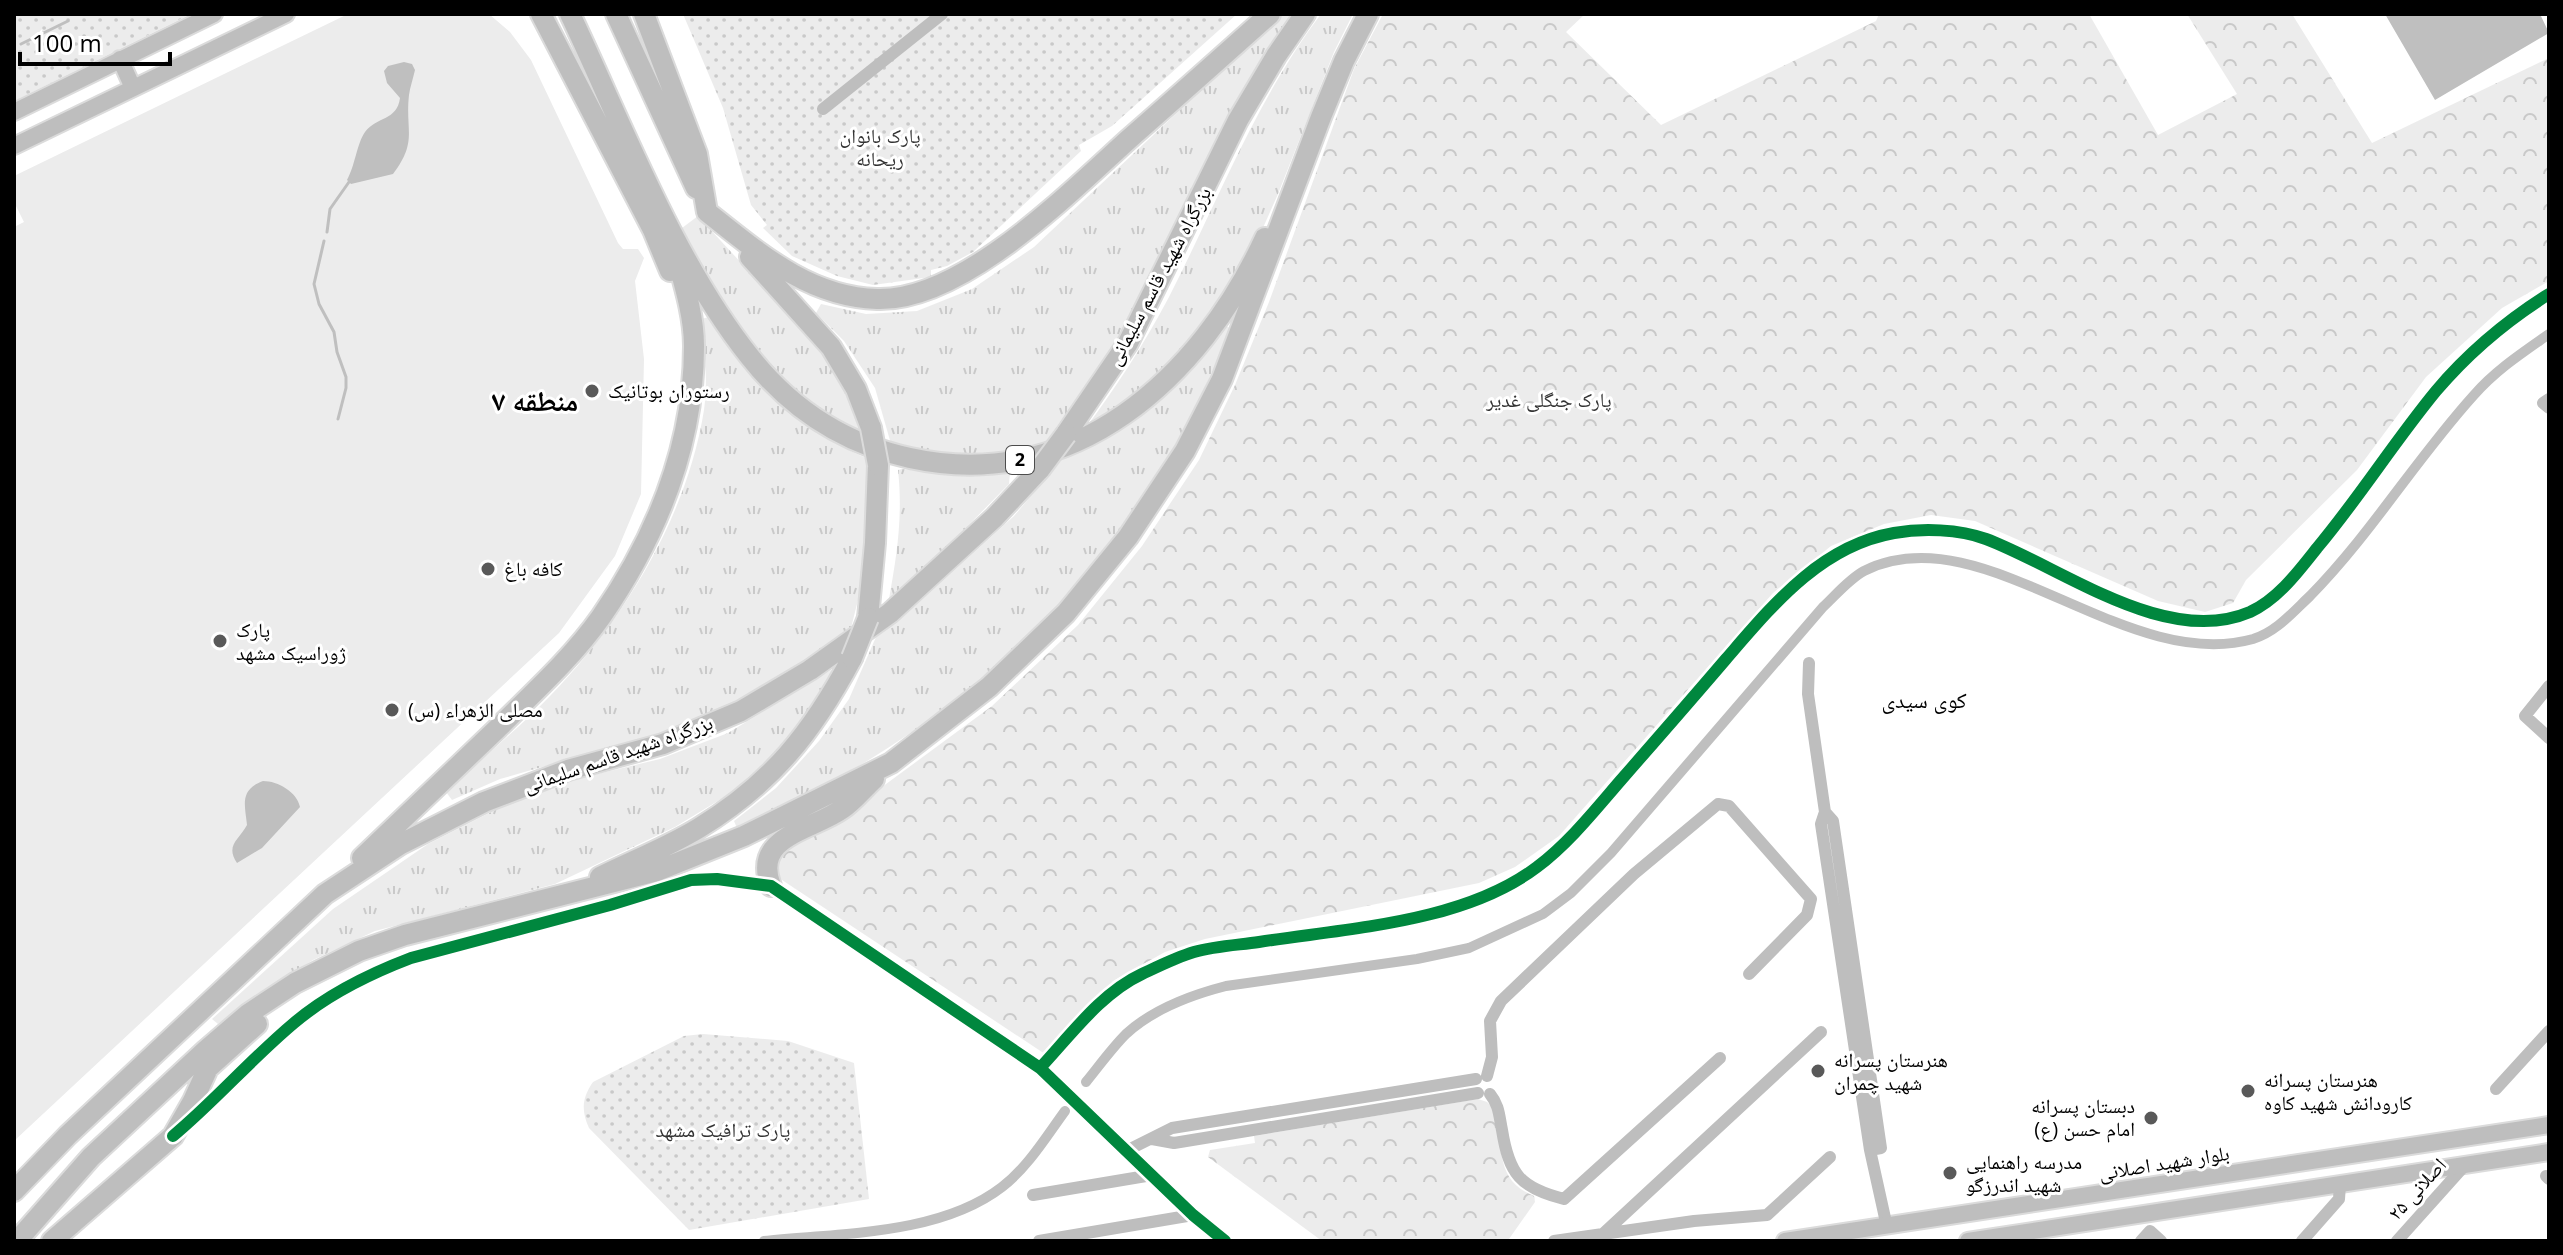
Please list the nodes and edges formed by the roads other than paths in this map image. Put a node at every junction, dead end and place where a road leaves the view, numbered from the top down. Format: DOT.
graph roads {
  1 [pos="214,14"];
  2 [pos="286,14"];
  3 [pos="570,14"];
  4 [pos="616,14"];
  5 [pos="644,14"];
  6 [pos="942,14"];
  7 [pos="1270,14"];
  8 [pos="1305,14"];
  9 [pos="1368,14"];
  10 [pos="541,19"];
  11 [pos="120,59"];
  12 [pos="133,88"];
  13 [pos="823,109"];
  14 [pos="14,112"];
  15 [pos="1321,117"];
  16 [pos="14,146"];
  17 [pos="662,211"];
  18 [pos="707,212"];
  19 [pos="2549,294"];
  20 [pos="691,404"];
  21 [pos="1809,663"];
  22 [pos="2549,686"];
  23 [pos="2549,738"];
  24 [pos="891,763"];
  25 [pos="771,886"];
  26 [pos="325,894"];
  27 [pos="557,898"];
  28 [pos="1749,974"];
  29 [pos="295,983"];
  30 [pos="2549,1031"];
  31 [pos="1821,1032"];
  32 [pos="1720,1058"];
  33 [pos="1040,1068"];
  34 [pos="1482,1078"];
  35 [pos="2496,1089"];
  36 [pos="1396,1092"];
  37 [pos="1484,1094"];
  38 [pos="1399,1106"];
  39 [pos="1304,1107"];
  40 [pos="1306,1121"];
  41 [pos="1197,1124"];
  42 [pos="1236,1125"];
  43 [pos="2549,1125"];
  44 [pos="173,1136"];
  45 [pos="1200,1138"];
  46 [pos="1152,1139"];
  47 [pos="1126,1151"];
  48 [pos="2549,1152"];
  49 [pos="1830,1157"];
  50 [pos="2335,1158"];
  51 [pos="2466,1164"];
  52 [pos="1152,1175"];
  53 [pos="2340,1184"];
  54 [pos="14,1191"];
  55 [pos="1033,1195"];
  56 [pos="1193,1215"];
  57 [pos="1887,1227"];
  58 [pos="1604,1233"];
  59 [pos="2146,1236"];
  60 [pos="17,1241"];
  61 [pos="52,1241"];
  62 [pos="1039,1241"];
  63 [pos="1225,1241"];
  64 [pos="1554,1241"];
  65 [pos="1785,1241"];
  66 [pos="1968,1241"];
  67 [pos="2161,1241"];
  68 [pos="2302,1241"];
  69 [pos="2397,1241"];
  1 -- 11 [label="main road"];
  2 -- 12 [label="main road"];
  3 -- 17 [label="highway"];
  4 -- 18 [label="highway"];
  5 -- 18 [label="highway"];
  6 -- 13 [label="street"];
  7 -- 18 [label="highway"];
  8 -- 26 [label="highway, بزرگراه شهید قاسم سلیمانی / 2, bridge"];
  9 -- 15 [label="highway, 2"];
  10 -- 20 [label="highway"];
  11 -- 12 [label="main road"];
  11 -- 14 [label="main road"];
  12 -- 16 [label="main road"];
  15 -- 17 [label="highway, 2"];
  15 -- 24 [label="highway"];
  17 -- 20 [label="highway"];
  18 -- 27 [label="highway, bridge"];
  19 -- 33 [label="street"];
  20 -- 26 [label="highway"];
  21 -- 57 [label="street"];
  22 -- 23 [label="street"];
  24 -- 25 [label="highway"];
  24 -- 27 [label="highway"];
  25 -- 33 [label="street"];
  25 -- 44 [label="street"];
  26 -- 54 [label="highway, بزرگراه شهید قاسم سلیمانی"];
  27 -- 29 [label="highway"];
  28 -- 34 [label="street"];
  29 -- 44 [label="highway"];
  29 -- 60 [label="highway"];
  30 -- 35 [label="street"];
  31 -- 58 [label="street"];
  32 -- 37 [label="street"];
  33 -- 47 [label="street"];
  34 -- 36 [label="street"];
  34 -- 37 [label="street"];
  34 -- 37 [label="street"];
  36 -- 38 [label="street"];
  36 -- 39 [label="street"];
  37 -- 38 [label="street"];
  38 -- 40 [label="street"];
  39 -- 40 [label="street"];
  39 -- 42 [label="street"];
  40 -- 42 [label="street"];
  41 -- 42 [label="street"];
  41 -- 45 [label="street"];
  41 -- 46 [label="street"];
  42 -- 45 [label="street"];
  43 -- 50 [label="main road, بلوار شهید اصلانی"];
  44 -- 61 [label="highway"];
  45 -- 46 [label="street"];
  46 -- 47 [label="street"];
  47 -- 52 [label="street"];
  48 -- 51 [label="main road"];
  49 -- 58 [label="street"];
  50 -- 53 [label="main road"];
  50 -- 57 [label="main road, بلوار شهید اصلانی"];
  51 -- 53 [label="main road"];
  51 -- 69 [label="street, اصلانی ۲۵"];
  52 -- 55 [label="street"];
  52 -- 56 [label="street"];
  53 -- 66 [label="main road"];
  53 -- 68 [label="street"];
  56 -- 62 [label="street"];
  56 -- 63 [label="street"];
  57 -- 65 [label="main road, بلوار شهید اصلانی"];
  58 -- 64 [label="street"];
  59 -- 67 [label="street"];
}
